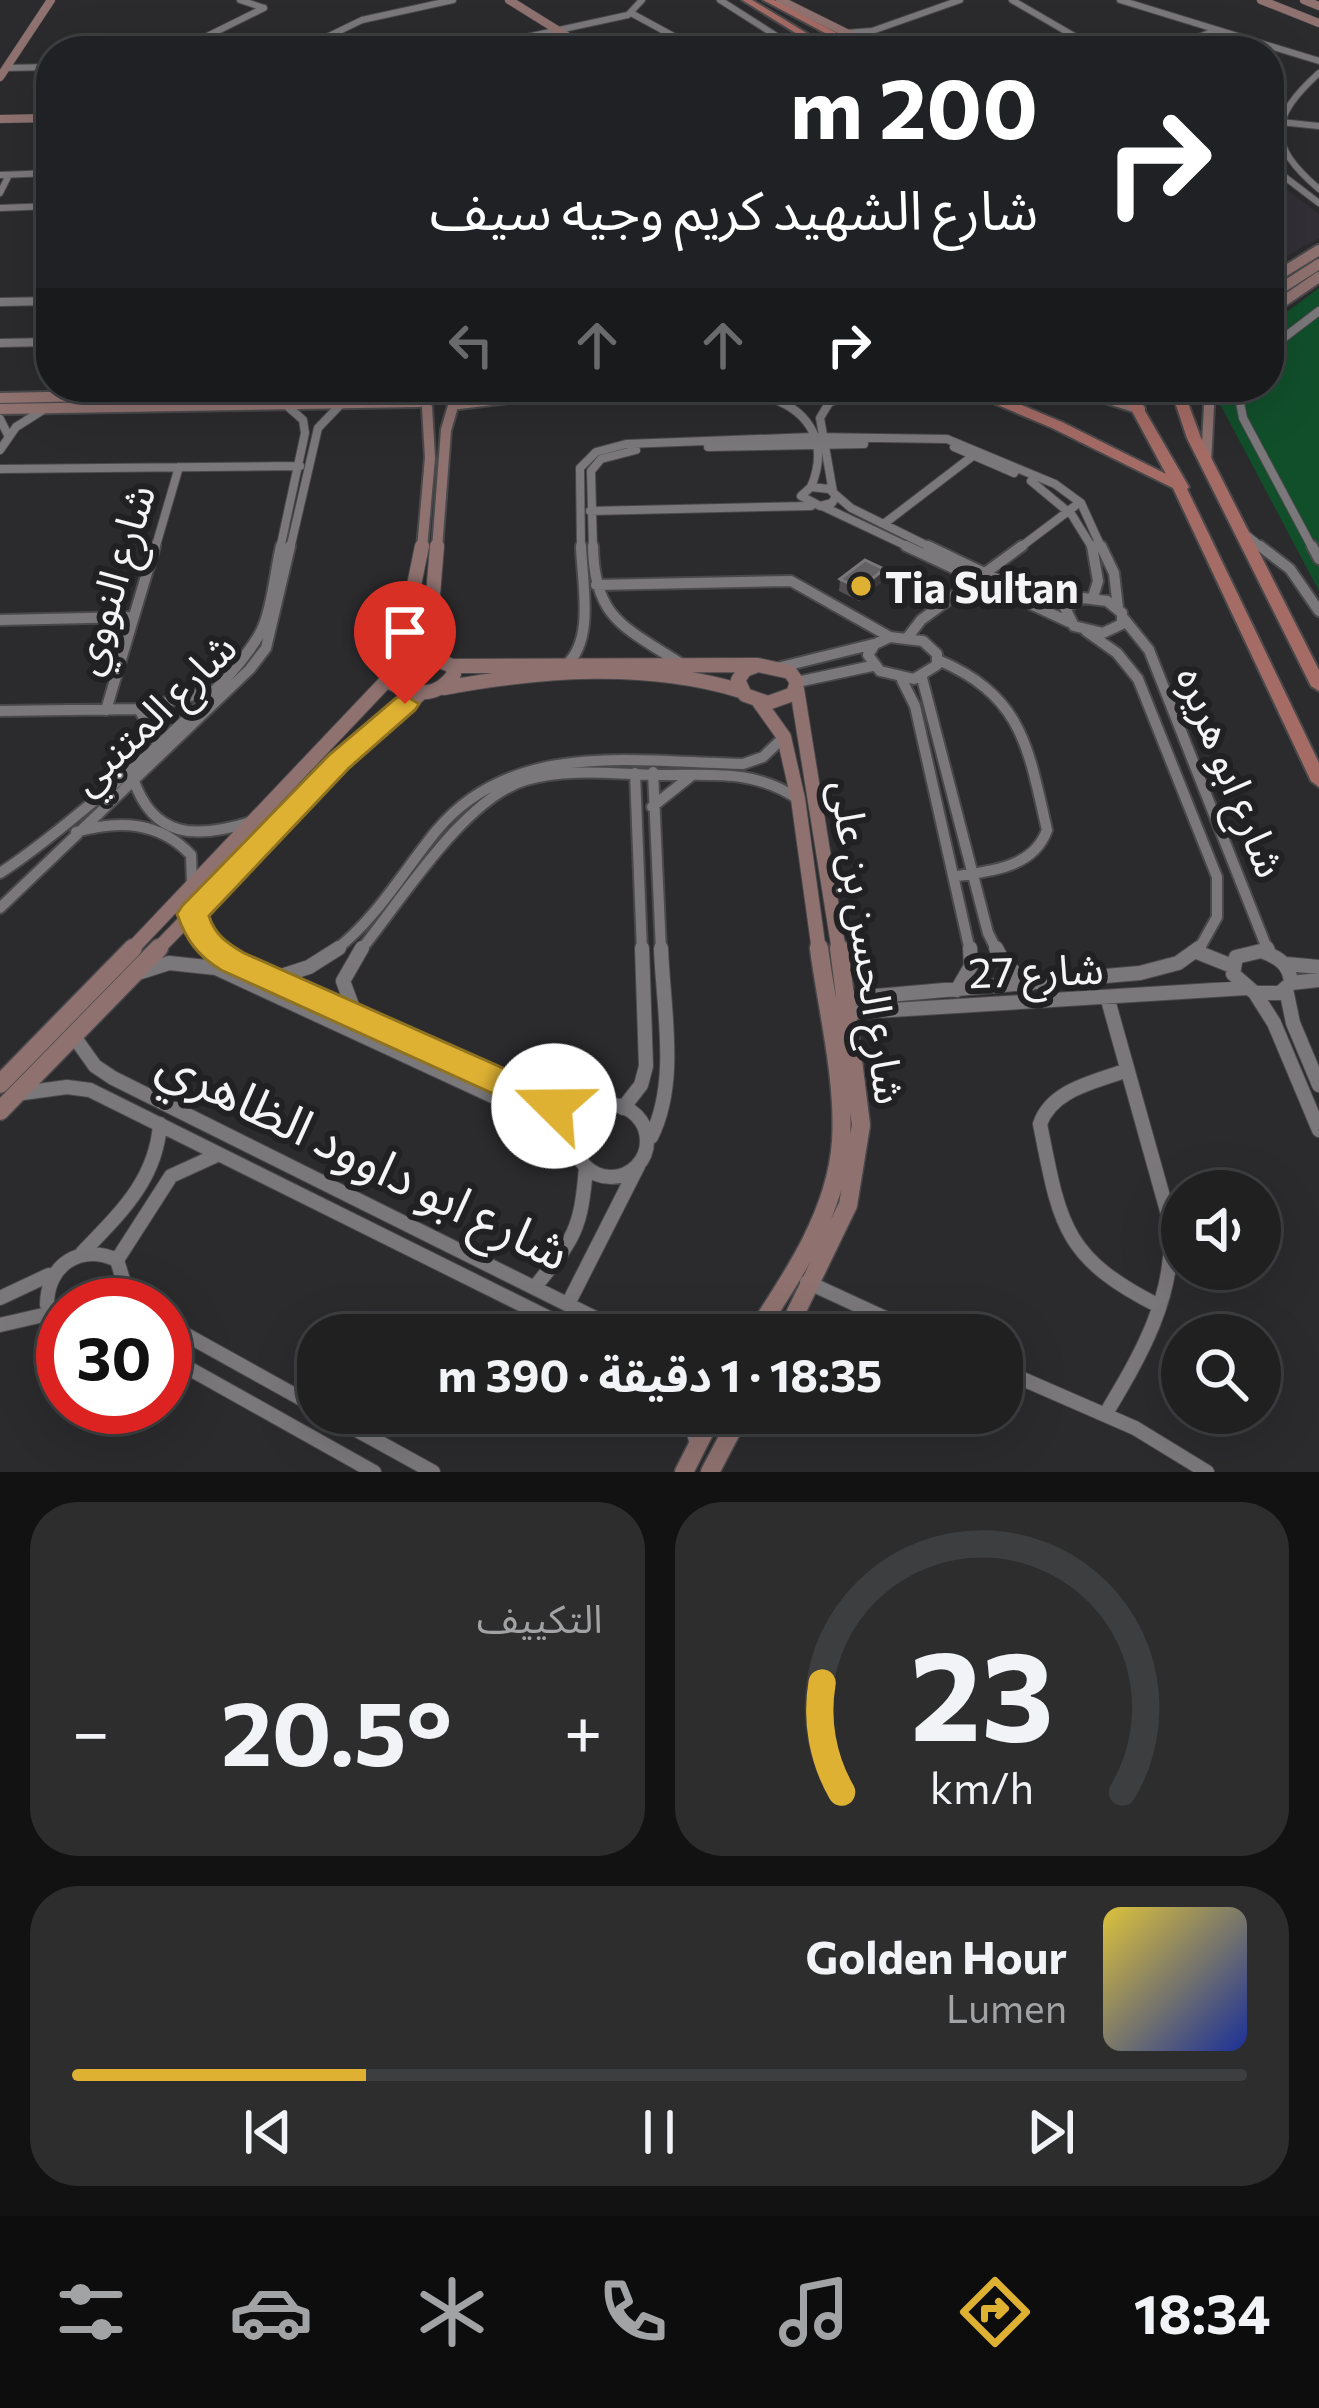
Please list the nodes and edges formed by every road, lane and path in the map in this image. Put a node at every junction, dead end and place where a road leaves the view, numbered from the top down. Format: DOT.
graph roads {
  1 [pos="51,0"];
  2 [pos="240,0"];
  3 [pos="389,0"];
  4 [pos="453,0"];
  5 [pos="509,0"];
  6 [pos="643,0"];
  7 [pos="719,0"];
  8 [pos="746,0"];
  9 [pos="767,0"];
  10 [pos="780,0"];
  11 [pos="960,0"];
  12 [pos="973,0"];
  13 [pos="1012,0"];
  14 [pos="1120,0"];
  15 [pos="1261,0"];
  16 [pos="1282,0"];
  17 [pos="1304,0"];
  18 [pos="403,10"];
  19 [pos="631,13"];
  20 [pos="1319,15"];
  21 [pos="903,22"];
  22 [pos="788,26"];
  23 [pos="557,30"];
  24 [pos="1216,30"];
  25 [pos="846,33"];
  26 [pos="1071,35"];
  27 [pos="207,36"];
  28 [pos="327,36"];
  29 [pos="532,36"];
  30 [pos="567,36"];
  31 [pos="673,36"];
  32 [pos="777,36"];
  33 [pos="792,36"];
  34 [pos="805,36"];
  35 [pos="840,36"];
  36 [pos="850,36"];
  37 [pos="882,36"];
  38 [pos="1202,36"];
  39 [pos="1236,36"];
  40 [pos="1284,50"];
  41 [pos="1319,61"];
  42 [pos="36,67"];
  43 [pos="6,68"];
  44 [pos="1319,73"];
  45 [pos="0,77"];
  46 [pos="1284,111"];
  47 [pos="0,116"];
  48 [pos="36,116"];
  49 [pos="1284,123"];
  50 [pos="1319,127"];
  51 [pos="1284,155"];
  52 [pos="36,174"];
  53 [pos="4,175"];
  54 [pos="1284,176"];
  55 [pos="1319,189"];
  56 [pos="0,193"];
  57 [pos="1319,203"];
  58 [pos="36,207"];
  59 [pos="0,208"];
  60 [pos="1319,250"];
  61 [pos="1319,263"];
  62 [pos="1284,272"];
  63 [pos="1319,277"];
  64 [pos="1284,286"];
  65 [pos="1284,300"];
  66 [pos="0,302"];
  67 [pos="36,302"];
  68 [pos="1319,311"];
  69 [pos="1284,338"];
  70 [pos="36,342"];
  71 [pos="0,343"];
  72 [pos="36,397"];
  73 [pos="0,398"];
  74 [pos="282,402"];
  75 [pos="343,402"];
  76 [pos="424,402"];
  77 [pos="445,402"];
  78 [pos="459,402"];
  79 [pos="482,402"];
  80 [pos="778,402"];
  81 [pos="836,402"];
  82 [pos="1003,402"];
  83 [pos="1122,402"];
  84 [pos="1136,402"];
  85 [pos="1182,402"];
  86 [pos="1207,402"];
  87 [pos="1240,402"];
  88 [pos="456,405"];
  89 [pos="46,408"];
  90 [pos="1140,409"];
  91 [pos="0,410"];
  92 [pos="0,419"];
  93 [pos="8,435"];
  94 [pos="819,441"];
  95 [pos="0,450"];
  96 [pos="974,455"];
  97 [pos="1206,463"];
  98 [pos="296,466"];
  99 [pos="310,466"];
  100 [pos="179,467"];
  101 [pos="0,470"];
  102 [pos="1182,487"];
  103 [pos="806,490"];
  104 [pos="835,494"];
  105 [pos="1076,505"];
  106 [pos="817,506"];
  107 [pos="586,507"];
  108 [pos="885,523"];
  109 [pos="1241,532"];
  110 [pos="1319,559"];
  111 [pos="980,575"];
  112 [pos="596,585"];
  113 [pos="1093,597"];
  114 [pos="1068,604"];
  115 [pos="1319,611"];
  116 [pos="1121,614"];
  117 [pos="133,617"];
  118 [pos="0,620"];
  119 [pos="1069,622"];
  120 [pos="1085,631"];
  121 [pos="890,637"];
  122 [pos="908,637"];
  123 [pos="874,644"];
  124 [pos="436,656"];
  125 [pos="938,660"];
  126 [pos="680,663"];
  127 [pos="566,665"];
  128 [pos="758,665"];
  129 [pos="452,666"];
  130 [pos="872,666"];
  131 [pos="781,667"];
  132 [pos="394,670"];
  133 [pos="922,677"];
  134 [pos="902,680"];
  135 [pos="797,685"];
  136 [pos="1319,686"];
  137 [pos="217,688"];
  138 [pos="444,688"];
  139 [pos="740,691"];
  140 [pos="419,695"];
  141 [pos="759,701"];
  142 [pos="139,709"];
  143 [pos="106,710"];
  144 [pos="0,711"];
  145 [pos="784,737"];
  146 [pos="157,743"];
  147 [pos="635,769"];
  148 [pos="653,769"];
  149 [pos="695,775"];
  150 [pos="133,778"];
  151 [pos="1319,782"];
  152 [pos="799,800"];
  153 [pos="652,807"];
  154 [pos="260,818"];
  155 [pos="73,833"];
  156 [pos="0,873"];
  157 [pos="964,875"];
  158 [pos="190,890"];
  159 [pos="0,908"];
  160 [pos="193,914"];
  161 [pos="1197,952"];
  162 [pos="1269,953"];
  163 [pos="1285,964"];
  164 [pos="1232,966"];
  165 [pos="1319,967"];
  166 [pos="138,973"];
  167 [pos="272,980"];
  168 [pos="1319,980"];
  169 [pos="1030,984"];
  170 [pos="1288,986"];
  171 [pos="957,990"];
  172 [pos="1250,990"];
  173 [pos="1108,1000"];
  174 [pos="897,1001"];
  175 [pos="308,1004"];
  176 [pos="848,1006"];
  177 [pos="827,1007"];
  178 [pos="357,1019"];
  179 [pos="75,1038"];
  180 [pos="1127,1070"];
  181 [pos="0,1084"];
  182 [pos="1319,1085"];
  183 [pos="20,1093"];
  184 [pos="622,1108"];
  185 [pos="0,1111"];
  186 [pos="589,1113"];
  187 [pos="160,1124"];
  188 [pos="1319,1130"];
  189 [pos="651,1137"];
  190 [pos="572,1138"];
  191 [pos="217,1155"];
  192 [pos="639,1164"];
  193 [pos="586,1167"];
  194 [pos="82,1253"];
  195 [pos="117,1261"];
  196 [pos="52,1274"];
  197 [pos="793,1276"];
  198 [pos="51,1278"];
  199 [pos="123,1278"];
  200 [pos="813,1286"];
  201 [pos="535,1287"];
  202 [pos="0,1298"];
  203 [pos="569,1302"];
  204 [pos="1159,1306"];
  205 [pos="541,1314"];
  206 [pos="591,1314"];
  207 [pos="768,1314"];
  208 [pos="797,1314"];
  209 [pos="875,1314"];
  210 [pos="36,1320"];
  211 [pos="0,1324"];
  212 [pos="192,1338"];
  213 [pos="192,1370"];
  214 [pos="1023,1379"];
  215 [pos="297,1396"];
  216 [pos="1105,1415"];
  217 [pos="364,1434"];
  218 [pos="695,1434"];
  219 [pos="704,1434"];
  220 [pos="730,1434"];
  221 [pos="698,1445"];
  222 [pos="374,1472"];
  223 [pos="433,1472"];
  224 [pos="684,1472"];
  225 [pos="710,1472"];
  226 [pos="1207,1472"];
  1 -- 43 [label="street"];
  2 -- 27 [label="street"];
  3 -- 18 [label="street"];
  4 -- 18 [label="street"];
  5 -- 23 [label="street"];
  6 -- 19 [label="street"];
  7 -- 32 [label="street"];
  8 -- 22 [label="main road"];
  9 -- 35 [label="main road"];
  10 -- 25 [label="street"];
  11 -- 21 [label="street"];
  12 -- 21 [label="street"];
  13 -- 26 [label="street"];
  14 -- 24 [label="street"];
  15 -- 20 [label="street"];
  16 -- 20 [label="street"];
  17 -- 20 [label="street"];
  18 -- 28 [label="street"];
  19 -- 23 [label="street"];
  19 -- 31 [label="street"];
  21 -- 25 [label="street"];
  21 -- 37 [label="street"];
  22 -- 33 [label="main road"];
  22 -- 34 [label="main road"];
  23 -- 29 [label="street"];
  23 -- 30 [label="street"];
  24 -- 38 [label="street"];
  24 -- 39 [label="street"];
  25 -- 36 [label="street"];
  40 -- 41 [label="street"];
  42 -- 43 [label="street"];
  43 -- 45 [label="street"];
  44 -- 46 [label="street"];
  47 -- 48 [label="street"];
  49 -- 50 [label="street"];
  51 -- 55 [label="street"];
  52 -- 53 [label="street"];
  53 -- 56 [label="street"];
  54 -- 57 [label="street"];
  58 -- 59 [label="street"];
  60 -- 62 [label="street"];
  61 -- 64 [label="street"];
  63 -- 65 [label="street"];
  66 -- 67 [label="street"];
  68 -- 69 [label="street"];
  70 -- 71 [label="street"];
  72 -- 73 [label="street"];
  74 -- 75 [label="street"];
  74 -- 89 [label="street"];
  74 -- 98 [label="street, شارع المتنبي"];
  75 -- 99 [label="street, شارع المتنبي"];
  76 -- 132 [label="street"];
  77 -- 88 [label="street"];
  78 -- 88 [label="street"];
  79 -- 88 [label="street"];
  80 -- 94 [label="street"];
  81 -- 94 [label="street"];
  82 -- 102 [label="main road"];
  83 -- 90 [label="street"];
  84 -- 90 [label="main road"];
  85 -- 97 [label="main road"];
  86 -- 97 [label="street"];
  87 -- 110 [label="street"];
  88 -- 124 [label="street"];
  89 -- 91 [label="street"];
  89 -- 93 [label="street"];
  90 -- 102 [label="main road"];
  92 -- 93 [label="street"];
  93 -- 95 [label="street"];
  94 -- 96 [label="street"];
  94 -- 103 [label="street"];
  94 -- 104 [label="street"];
  94 -- 105 [label="street"];
  94 -- 107 [label="street"];
  96 -- 105 [label="street"];
  96 -- 108 [label="street"];
  97 -- 109 [label="main road"];
  98 -- 99 [label="street"];
  98 -- 100 [label="street"];
  98 -- 137 [label="street, شارع المتنبي"];
  99 -- 150 [label="street, شارع المتنبي"];
  100 -- 101 [label="street"];
  100 -- 117 [label="street, شارع النووي"];
  102 -- 151 [label="main road"];
  103 -- 104 [label="street"];
  103 -- 106 [label="street"];
  103 -- 107 [label="street"];
  104 -- 106 [label="street"];
  104 -- 108 [label="street"];
  105 -- 111 [label="street"];
  105 -- 113 [label="street"];
  105 -- 116 [label="street, شارع ابو هريره"];
  106 -- 107 [label="street"];
  106 -- 111 [label="street"];
  107 -- 112 [label="street"];
  107 -- 127 [label="street"];
  108 -- 111 [label="street"];
  109 -- 115 [label="street"];
  109 -- 136 [label="main road"];
  111 -- 114 [label="street"];
  111 -- 119 [label="street, شارع ابو هريره"];
  111 -- 122 [label="street"];
  112 -- 121 [label="street"];
  112 -- 126 [label="street"];
  113 -- 114 [label="street"];
  113 -- 116 [label="street"];
  114 -- 119 [label="street"];
  116 -- 120 [label="street"];
  116 -- 162 [label="street, شارع ابو هريره"];
  117 -- 118 [label="street"];
  117 -- 143 [label="street, شارع النووي"];
  119 -- 120 [label="street, شارع ابو هريره"];
  120 -- 161 [label="street, شارع ابو هريره"];
  121 -- 122 [label="street"];
  121 -- 123 [label="street"];
  122 -- 125 [label="street"];
  123 -- 130 [label="street"];
  123 -- 131 [label="street"];
  124 -- 129 [label="street"];
  124 -- 132 [label="street"];
  125 -- 133 [label="street"];
  125 -- 157 [label="street"];
  126 -- 127 [label="street"];
  126 -- 128 [label="street"];
  127 -- 129 [label="street"];
  128 -- 131 [label="street"];
  128 -- 139 [label="street"];
  129 -- 138 [label="street"];
  130 -- 134 [label="street"];
  130 -- 135 [label="street"];
  131 -- 135 [label="street"];
  132 -- 140 [label="street"];
  132 -- 154 [label="street"];
  133 -- 134 [label="street"];
  133 -- 157 [label="street"];
  134 -- 157 [label="street"];
  135 -- 141 [label="street"];
  135 -- 176 [label="street, شارع الحسن بن على"];
  137 -- 142 [label="street, شارع النووي"];
  137 -- 146 [label="street, شارع المتنبي"];
  138 -- 139 [label="street"];
  138 -- 140 [label="street"];
  139 -- 141 [label="street"];
  140 -- 160 [label="street"];
  141 -- 145 [label="street, شارع الحسن بن على"];
  142 -- 143 [label="street, شارع النووي"];
  142 -- 146 [label="street, شارع النووي"];
  143 -- 144 [label="street, شارع النووي"];
  145 -- 148 [label="street"];
  145 -- 152 [label="street, شارع الحسن بن على"];
  146 -- 156 [label="street, شارع المتنبي"];
  147 -- 148 [label="street"];
  147 -- 167 [label="street"];
  147 -- 178 [label="street"];
  147 -- 184 [label="street"];
  148 -- 149 [label="street"];
  148 -- 153 [label="street"];
  149 -- 152 [label="street"];
  149 -- 153 [label="street"];
  150 -- 154 [label="street"];
  150 -- 155 [label="street, شارع المتنبي"];
  152 -- 177 [label="street, شارع الحسن بن على"];
  153 -- 189 [label="street"];
  154 -- 158 [label="street"];
  155 -- 158 [label="street"];
  155 -- 159 [label="street, شارع المتنبي"];
  157 -- 169 [label="street"];
  157 -- 171 [label="street"];
  158 -- 181 [label="street"];
  160 -- 166 [label="street"];
  160 -- 167 [label="street"];
  161 -- 164 [label="street"];
  161 -- 169 [label="street, شارع 27"];
  162 -- 163 [label="street"];
  162 -- 164 [label="street"];
  163 -- 165 [label="street"];
  163 -- 170 [label="street"];
  164 -- 172 [label="street"];
  166 -- 175 [label="street"];
  166 -- 179 [label="street"];
  167 -- 175 [label="street"];
  168 -- 170 [label="street"];
  169 -- 171 [label="street, شارع 27"];
  170 -- 172 [label="street"];
  170 -- 182 [label="street"];
  171 -- 174 [label="street, شارع 27"];
  172 -- 173 [label="street, شارع 27"];
  172 -- 188 [label="street"];
  173 -- 174 [label="street, شارع 27"];
  173 -- 180 [label="street"];
  174 -- 176 [label="street, شارع 27"];
  175 -- 178 [label="street"];
  175 -- 190 [label="street"];
  176 -- 177 [label="street, شارع 27"];
  176 -- 200 [label="street, شارع الحسن بن على"];
  177 -- 197 [label="street, شارع الحسن بن على"];
  178 -- 186 [label="street"];
  179 -- 183 [label="street"];
  179 -- 201 [label="street, شارع ابو داوود الظاهري"];
  180 -- 204 [label="street"];
  180 -- 204 [label="street"];
  183 -- 185 [label="street"];
  183 -- 187 [label="street, شارع ابو داوود الظاهري"];
  184 -- 186 [label="street"];
  184 -- 189 [label="street"];
  186 -- 190 [label="street"];
  187 -- 191 [label="street, شارع ابو داوود الظاهري"];
  187 -- 194 [label="street"];
  189 -- 192 [label="street"];
  190 -- 193 [label="street"];
  191 -- 195 [label="street"];
  191 -- 205 [label="street, شارع ابو داوود الظاهري"];
  192 -- 193 [label="street"];
  192 -- 203 [label="street"];
  193 -- 201 [label="street"];
  194 -- 195 [label="street"];
  194 -- 196 [label="street"];
  195 -- 199 [label="street"];
  196 -- 198 [label="street"];
  196 -- 202 [label="street"];
  197 -- 200 [label="street"];
  197 -- 207 [label="street, شارع الحسن بن على"];
  200 -- 208 [label="street, شارع الحسن بن على"];
  200 -- 209 [label="street"];
  201 -- 203 [label="street, شارع ابو داوود الظاهري"];
  203 -- 206 [label="street, شارع ابو داوود الظاهري"];
  204 -- 216 [label="street"];
  210 -- 211 [label="street"];
  212 -- 215 [label="street"];
  213 -- 222 [label="street"];
  214 -- 216 [label="street"];
  216 -- 226 [label="street"];
  217 -- 223 [label="street"];
  218 -- 221 [label="street"];
  219 -- 221 [label="street"];
  220 -- 225 [label="street"];
  221 -- 224 [label="street"];
}
